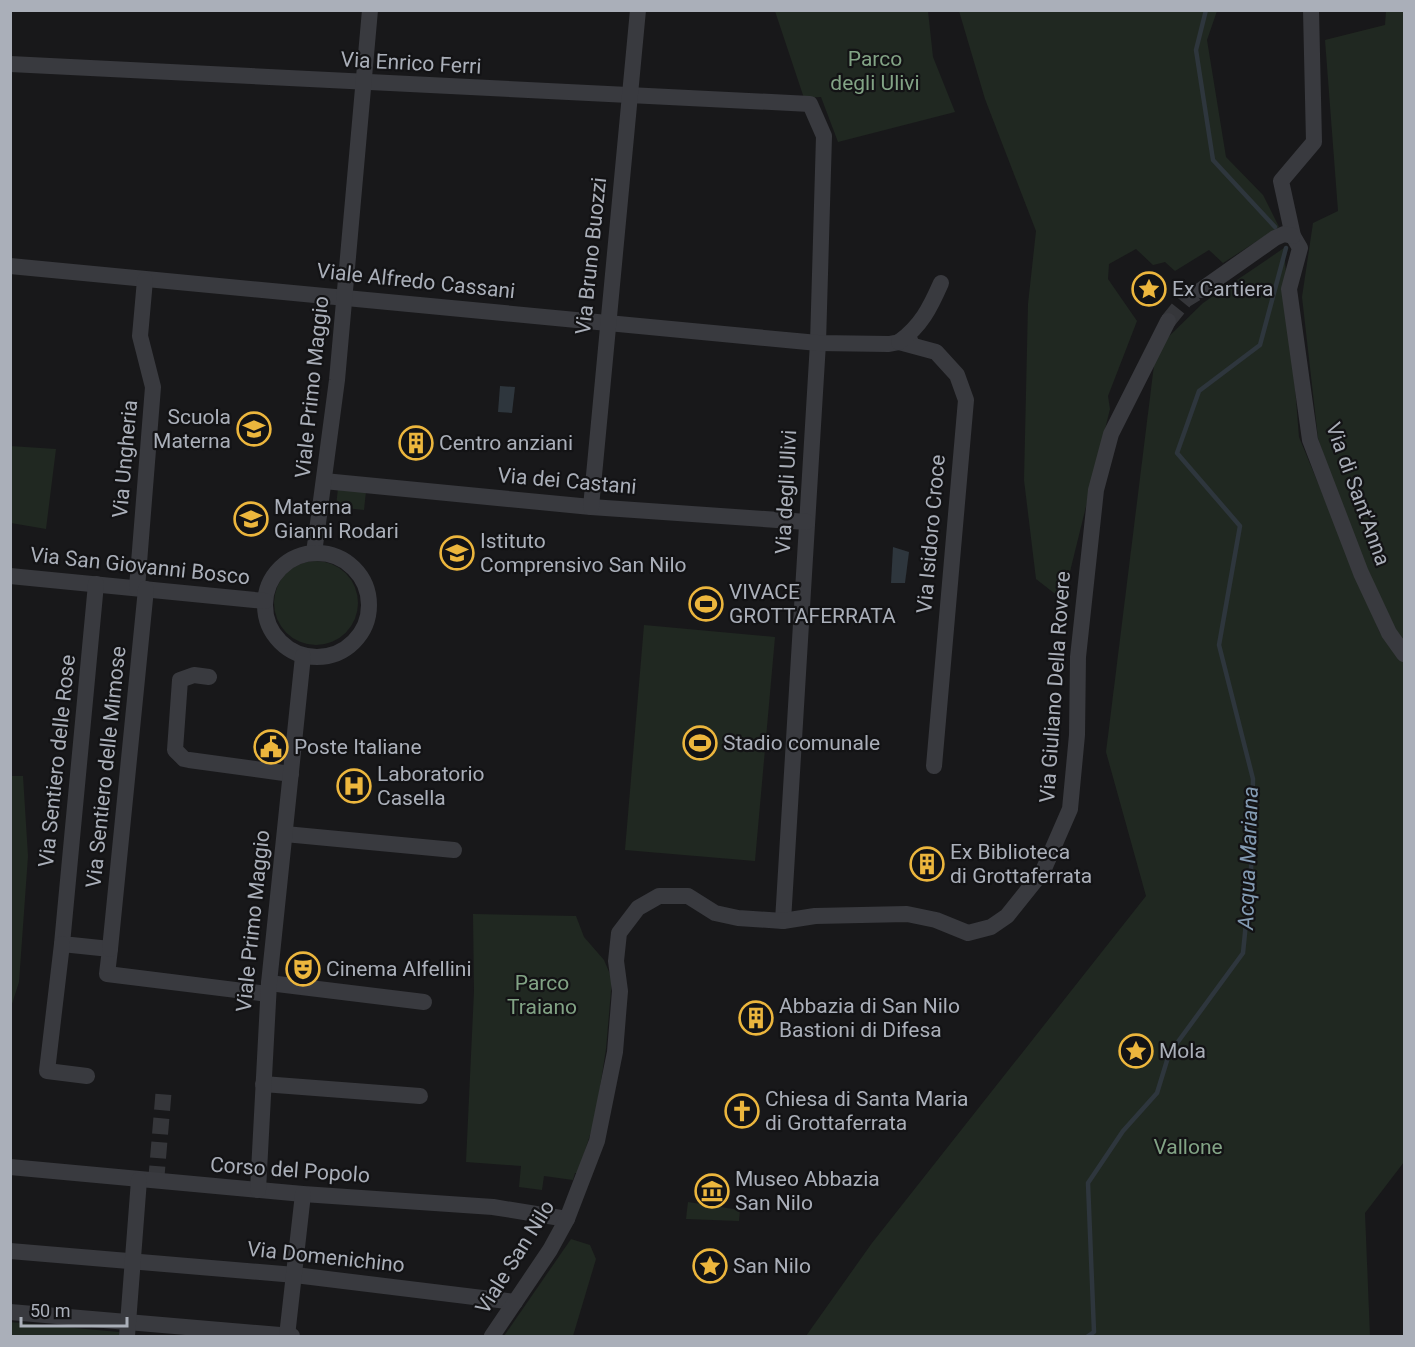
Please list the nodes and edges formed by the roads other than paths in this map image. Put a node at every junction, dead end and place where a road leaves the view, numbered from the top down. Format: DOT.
graph roads {
  1 [pos="370,10"];
  2 [pos="638,10"];
  3 [pos="1311,10"];
  4 [pos="10,64"];
  5 [pos="362,83"];
  6 [pos="630,96"];
  7 [pos="810,104"];
  8 [pos="1293,236"];
  9 [pos="10,266"];
  10 [pos="145,280"];
  11 [pos="941,283"];
  12 [pos="1201,290"];
  13 [pos="345,296"];
  14 [pos="1168,321"];
  15 [pos="607,323"];
  16 [pos="905,341"];
  17 [pos="818,343"];
  18 [pos="324,481"];
  19 [pos="591,507"];
  20 [pos="807,522"];
  21 [pos="314,554"];
  22 [pos="10,576"];
  23 [pos="96,584"];
  24 [pos="141,588"];
  25 [pos="265,601"];
  26 [pos="1404,654"];
  27 [pos="303,656"];
  28 [pos="209,677"];
  29 [pos="934,766"];
  30 [pos="291,774"];
  31 [pos="285,834"];
  32 [pos="454,850"];
  33 [pos="783,921"];
  34 [pos="62,944"];
  35 [pos="110,949"];
  36 [pos="268,989"];
  37 [pos="424,1002"];
  38 [pos="87,1076"];
  39 [pos="263,1084"];
  40 [pos="420,1096"];
  41 [pos="10,1167"];
  42 [pos="139,1180"];
  43 [pos="258,1190"];
  44 [pos="303,1194"];
  45 [pos="567,1219"];
  46 [pos="10,1251"];
  47 [pos="132,1262"];
  48 [pos="295,1275"];
  49 [pos="515,1302"];
  50 [pos="10,1312"];
  51 [pos="127,1330"];
  52 [pos="289,1336"];
  53 [pos="492,1336"];
  1 -- 5 [label="street, Viale Primo Maggio"];
  2 -- 6 [label="street, Via Bruno Buozzi"];
  3 -- 8 [label="street, Via di Sant'Anna"];
  4 -- 5 [label="street, Via Enrico Ferri"];
  5 -- 6 [label="street, Via Enrico Ferri"];
  5 -- 13 [label="street, Viale Primo Maggio"];
  6 -- 7 [label="street, Via Enrico Ferri"];
  6 -- 15 [label="street, Via Bruno Buozzi"];
  7 -- 17 [label="street, Via degli Ulivi"];
  8 -- 12 [label="street"];
  8 -- 26 [label="street, Via di Sant'Anna"];
  9 -- 10 [label="street, Viale Alfredo Cassani"];
  10 -- 13 [label="street, Viale Alfredo Cassani"];
  10 -- 24 [label="street, Via Ungheria"];
  11 -- 16 [label="street"];
  13 -- 15 [label="street, Viale Alfredo Cassani"];
  13 -- 18 [label="street, Viale Primo Maggio"];
  14 -- 33 [label="street, Via Giuliano Della Rovere"];
  15 -- 17 [label="street, Viale Alfredo Cassani"];
  15 -- 19 [label="street, Via Bruno Buozzi"];
  16 -- 17 [label="street, Via Isidoro Croce"];
  16 -- 29 [label="street, Via Isidoro Croce"];
  17 -- 20 [label="street, Via degli Ulivi"];
  18 -- 19 [label="street, Via dei Castani"];
  18 -- 21 [label="street, Viale Primo Maggio"];
  19 -- 20 [label="street, Via dei Castani"];
  20 -- 33 [label="street, Via degli Ulivi"];
  21 -- 25 [label="street"];
  21 -- 27 [label="street"];
  22 -- 23 [label="street, Via San Giovanni Bosco"];
  23 -- 24 [label="street, Via San Giovanni Bosco"];
  23 -- 34 [label="street, Via Sentiero delle Rose"];
  24 -- 25 [label="street, Via San Giovanni Bosco"];
  24 -- 35 [label="street, Via Sentiero delle Mimose"];
  25 -- 27 [label="street"];
  27 -- 30 [label="street, Viale Primo Maggio"];
  28 -- 30 [label="street"];
  30 -- 31 [label="street, Viale Primo Maggio"];
  31 -- 32 [label="street"];
  31 -- 36 [label="street, Viale Primo Maggio"];
  33 -- 45 [label="street, Viale San Nilo"];
  34 -- 35 [label="street"];
  34 -- 38 [label="street, Via Sentiero delle Rose"];
  35 -- 36 [label="street"];
  36 -- 37 [label="street"];
  36 -- 39 [label="street, Viale Primo Maggio"];
  39 -- 40 [label="street"];
  39 -- 43 [label="street, Viale Primo Maggio"];
  41 -- 42 [label="street, Corso del Popolo"];
  42 -- 43 [label="street, Corso del Popolo"];
  42 -- 47 [label="street"];
  43 -- 44 [label="street, Corso del Popolo"];
  44 -- 45 [label="street, Corso del Popolo"];
  44 -- 48 [label="street"];
  45 -- 49 [label="street, Viale San Nilo"];
  46 -- 47 [label="street, Via Domenichino"];
  47 -- 48 [label="street, Via Domenichino"];
  47 -- 51 [label="street"];
  48 -- 49 [label="street, Via Domenichino"];
  48 -- 52 [label="street"];
  49 -- 53 [label="street, Viale San Nilo"];
  50 -- 51 [label="street"];
  51 -- 52 [label="street"];
}
